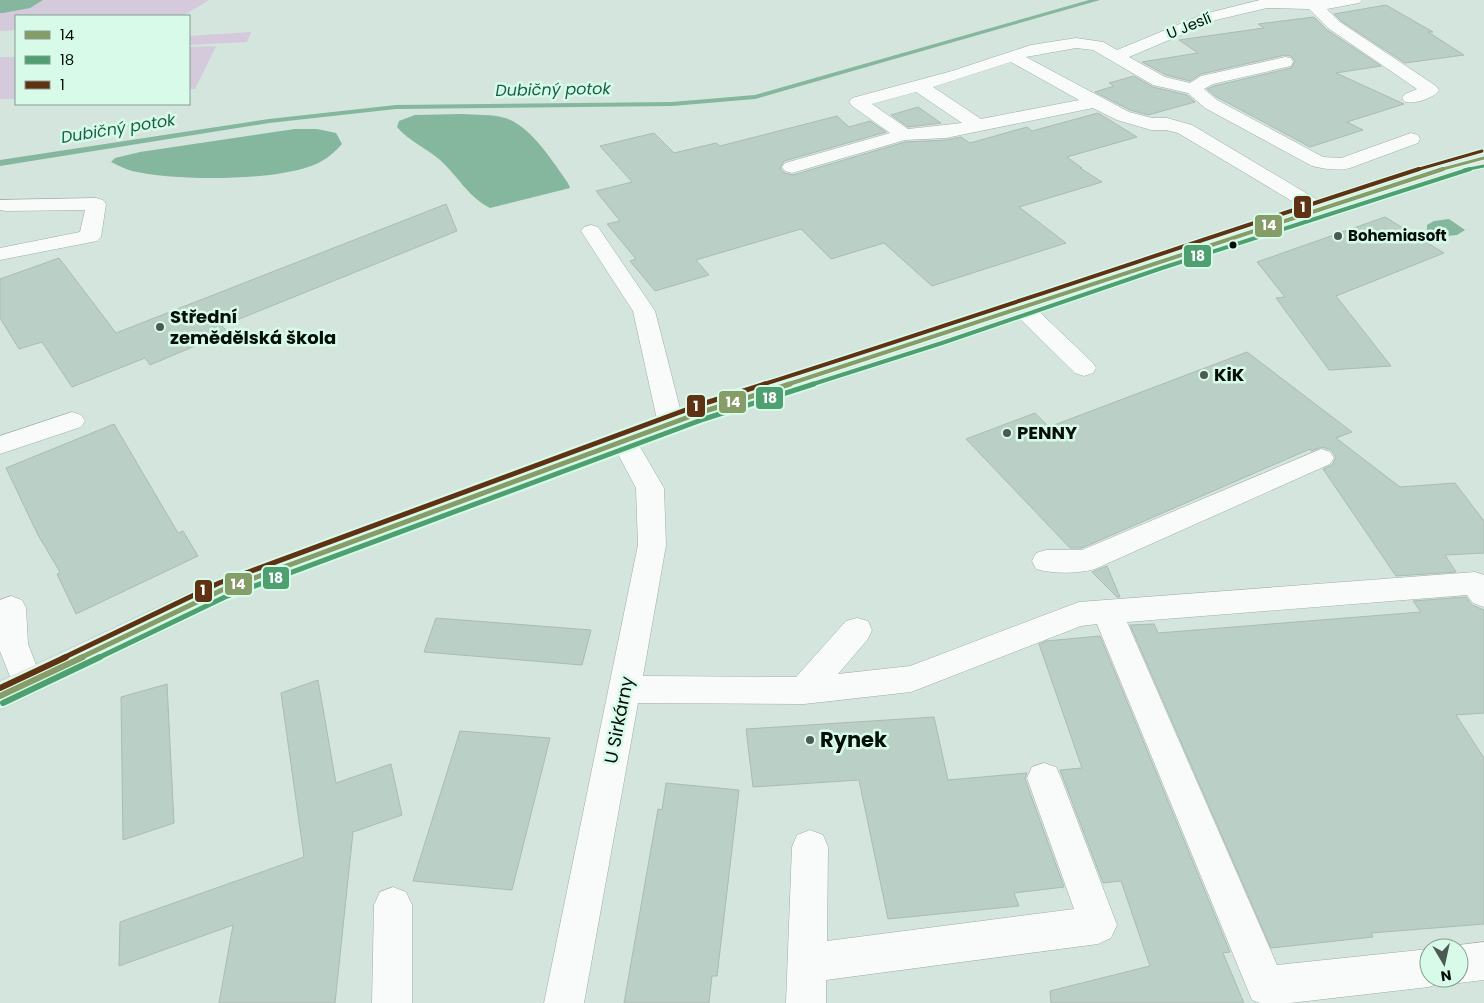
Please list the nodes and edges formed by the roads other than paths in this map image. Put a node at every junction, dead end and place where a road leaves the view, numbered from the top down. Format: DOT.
graph roads {
  1 [pos="1354,0"];
  2 [pos="1314,5"];
  3 [pos="1012,56"];
  4 [pos="1116,56"];
  5 [pos="1284,62"];
  6 [pos="919,86"];
  7 [pos="1193,89"];
  8 [pos="1411,98"];
  9 [pos="1095,102"];
  10 [pos="979,126"];
  11 [pos="904,135"];
  12 [pos="1410,139"];
  13 [pos="1484,158"];
  14 [pos="792,167"];
  15 [pos="6,205"];
  16 [pos="1319,210"];
  17 [pos="591,232"];
  18 [pos="0,254"];
  19 [pos="1022,308"];
  20 [pos="1084,368"];
  21 [pos="72,421"];
  22 [pos="671,424"];
  23 [pos="624,441"];
  24 [pos="0,445"];
  25 [pos="1321,458"];
  26 [pos="1046,561"];
  27 [pos="1484,595"];
  28 [pos="1107,611"];
  29 [pos="0,612"];
  30 [pos="857,630"];
  31 [pos="625,689"];
  32 [pos="13,690"];
  33 [pos="804,691"];
  34 [pos="1044,778"];
  35 [pos="810,847"];
  36 [pos="393,905"];
  37 [pos="1484,961"];
  38 [pos="807,963"];
  39 [pos="1469,963"];
  40 [pos="1419,969"];
  41 [pos="392,1003"];
  42 [pos="564,1003"];
  43 [pos="806,1003"];
  1 -- 2 [label="street, U Jeslí"];
  2 -- 4 [label="street, U Jeslí"];
  2 -- 8 [label="street"];
  3 -- 4 [label="street"];
  3 -- 6 [label="street"];
  3 -- 9 [label="street"];
  4 -- 7 [label="street"];
  5 -- 7 [label="street"];
  6 -- 10 [label="street"];
  6 -- 11 [label="street"];
  7 -- 12 [label="street"];
  9 -- 10 [label="street"];
  9 -- 16 [label="street"];
  10 -- 11 [label="street"];
  11 -- 14 [label="street"];
  13 -- 16 [label="main road"];
  15 -- 18 [label="street"];
  16 -- 19 [label="main road"];
  17 -- 22 [label="street"];
  19 -- 20 [label="street"];
  19 -- 22 [label="main road"];
  21 -- 24 [label="street"];
  22 -- 23 [label="main road"];
  23 -- 31 [label="street, U Sirkárny"];
  23 -- 32 [label="main road"];
  25 -- 26 [label="street"];
  27 -- 28 [label="street"];
  28 -- 33 [label="street"];
  28 -- 40 [label="street"];
  29 -- 32 [label="street"];
  30 -- 33 [label="street"];
  31 -- 33 [label="street"];
  31 -- 42 [label="street, U Sirkárny"];
  34 -- 38 [label="street"];
  35 -- 38 [label="street"];
  36 -- 41 [label="street"];
  37 -- 39 [label="street"];
  38 -- 43 [label="street"];
}
